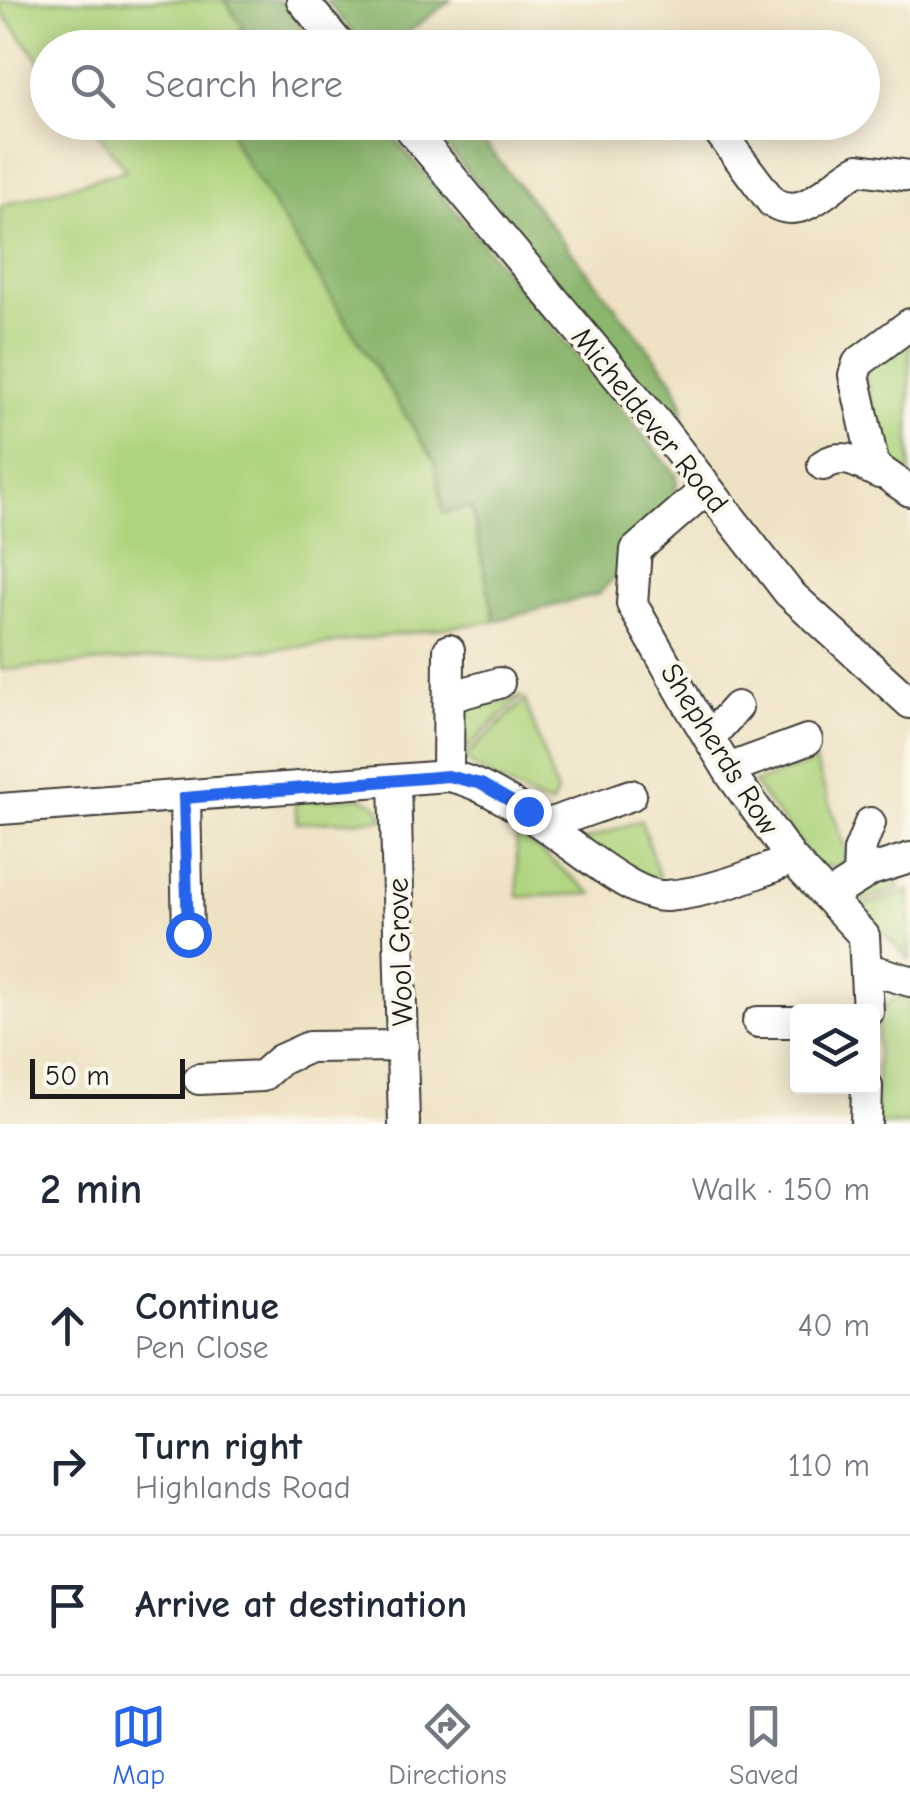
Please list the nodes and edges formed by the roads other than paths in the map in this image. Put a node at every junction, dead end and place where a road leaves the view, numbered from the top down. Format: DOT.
graph roads {
  1 [pos="302,0"];
  2 [pos="327,30"];
  3 [pos="420,140"];
  4 [pos="726,140"];
  5 [pos="910,176"];
  6 [pos="910,324"];
  7 [pos="823,465"];
  8 [pos="879,473"];
  9 [pos="706,490"];
  10 [pos="910,491"];
  11 [pos="449,650"];
  12 [pos="498,683"];
  13 [pos="449,696"];
  14 [pos="910,704"];
  15 [pos="737,707"];
  16 [pos="709,738"];
  17 [pos="807,740"];
  18 [pos="728,769"];
  19 [pos="448,776"];
  20 [pos="394,780"];
  21 [pos="631,795"];
  22 [pos="184,798"];
  23 [pos="0,809"];
  24 [pos="870,823"];
  25 [pos="546,826"];
  26 [pos="910,858"];
  27 [pos="792,859"];
  28 [pos="858,878"];
  29 [pos="828,897"];
  30 [pos="188,934"];
  31 [pos="868,969"];
  32 [pos="910,981"];
  33 [pos="868,1004"];
  34 [pos="758,1022"];
  35 [pos="790,1022"];
  36 [pos="403,1046"];
  37 [pos="199,1079"];
  38 [pos="866,1094"];
  39 [pos="404,1124"];
  40 [pos="866,1124"];
  1 -- 2 [label="street"];
  3 -- 9 [label="street, Micheldever Road"];
  4 -- 5 [label="street"];
  6 -- 8 [label="street"];
  7 -- 8 [label="street"];
  8 -- 10 [label="street"];
  9 -- 14 [label="street, Micheldever Road"];
  9 -- 16 [label="street, Shepherds Row"];
  11 -- 13 [label="street"];
  12 -- 13 [label="street"];
  13 -- 19 [label="street"];
  15 -- 16 [label="street"];
  16 -- 18 [label="street, Shepherds Row"];
  17 -- 18 [label="street"];
  18 -- 27 [label="street, Shepherds Row"];
  19 -- 20 [label="street"];
  19 -- 25 [label="street"];
  20 -- 22 [label="street"];
  20 -- 36 [label="street, Wool Grove"];
  21 -- 25 [label="street"];
  22 -- 23 [label="street"];
  22 -- 30 [label="street"];
  24 -- 28 [label="street"];
  25 -- 27 [label="street"];
  26 -- 28 [label="street"];
  27 -- 29 [label="street, Shepherds Row"];
  28 -- 29 [label="street"];
  29 -- 31 [label="street, Shepherds Row"];
  31 -- 32 [label="street"];
  31 -- 33 [label="street, Shepherds Row"];
  34 -- 35 [label="street"];
  36 -- 37 [label="street"];
  36 -- 39 [label="street, Wool Grove"];
  38 -- 40 [label="street"];
}
